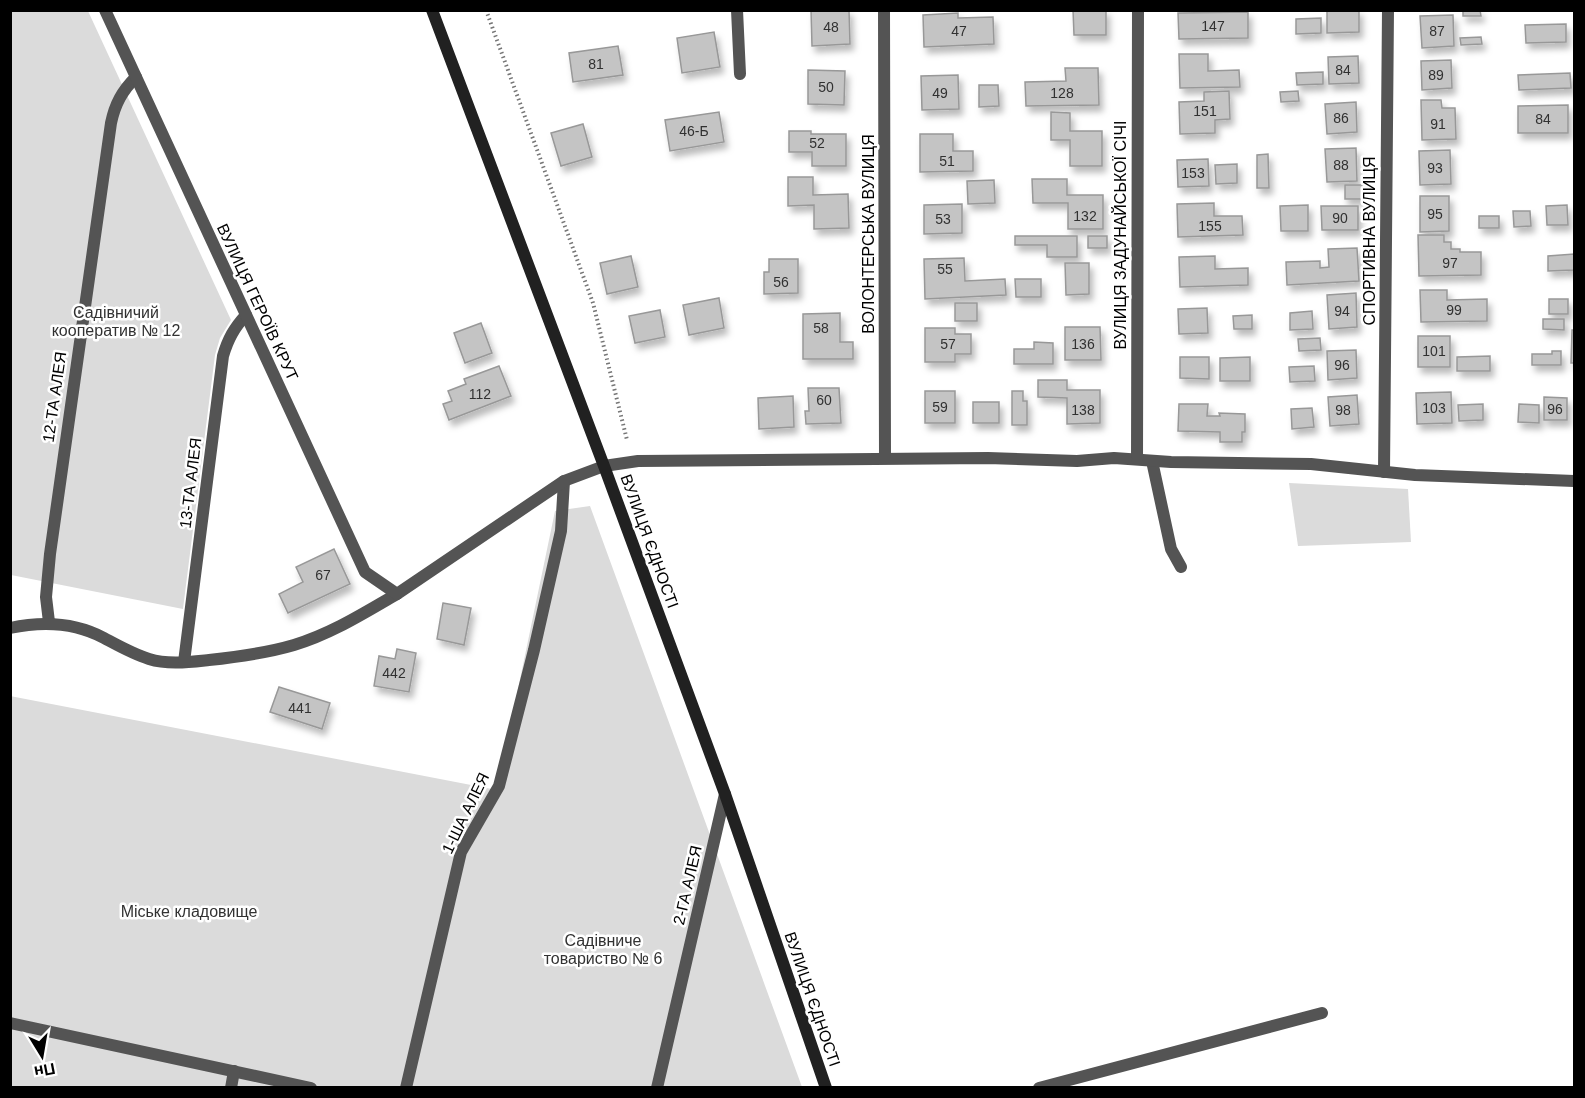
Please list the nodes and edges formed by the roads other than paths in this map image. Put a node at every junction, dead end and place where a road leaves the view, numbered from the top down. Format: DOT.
graph roads {
  1 [pos="105,10"];
  2 [pos="432,10"];
  3 [pos="737,10"];
  4 [pos="884,10"];
  5 [pos="1138,10"];
  6 [pos="1388,10"];
  7 [pos="740,74"];
  8 [pos="136,76"];
  9 [pos="246,315"];
  10 [pos="885,458"];
  11 [pos="1137,459"];
  12 [pos="1152,461"];
  13 [pos="604,466"];
  14 [pos="1384,472"];
  15 [pos="564,481"];
  16 [pos="1575,481"];
  17 [pos="1181,567"];
  18 [pos="397,594"];
  19 [pos="48,622"];
  20 [pos="10,628"];
  21 [pos="184,662"];
  22 [pos="725,794"];
  23 [pos="1322,1013"];
  24 [pos="10,1023"];
  25 [pos="234,1071"];
  26 [pos="231,1088"];
  27 [pos="311,1088"];
  28 [pos="406,1088"];
  29 [pos="657,1088"];
  30 [pos="826,1088"];
  31 [pos="1039,1088"];
  1 -- 8 [label="street, ВУЛИЦЯ ГЕРОЇВ КРУТ"];
  2 -- 13 [label="main road, ВУЛИЦЯ ЄДНОСТІ"];
  3 -- 7 [label="street"];
  4 -- 10 [label="street, ВОЛОНТЕРСЬКА ВУЛИЦЯ"];
  5 -- 11 [label="street, ВУЛИЦЯ ЗАДУНАЙСЬКОЇ СІЧІ"];
  6 -- 14 [label="street, СПОРТИВНА ВУЛИЦЯ"];
  8 -- 9 [label="street, ВУЛИЦЯ ГЕРОЇВ КРУТ"];
  8 -- 19 [label="street, 12-ТА АЛЕЯ"];
  9 -- 18 [label="street, ВУЛИЦЯ ГЕРОЇВ КРУТ"];
  9 -- 21 [label="street, 13-ТА АЛЕЯ"];
  10 -- 11 [label="street"];
  10 -- 13 [label="street"];
  11 -- 12 [label="street"];
  12 -- 14 [label="street"];
  12 -- 17 [label="street"];
  13 -- 15 [label="street"];
  13 -- 22 [label="main road, ВУЛИЦЯ ЄДНОСТІ"];
  14 -- 16 [label="street"];
  15 -- 18 [label="street"];
  15 -- 28 [label="street, 1-ША АЛЕЯ"];
  18 -- 21 [label="street"];
  19 -- 20 [label="street"];
  19 -- 21 [label="street"];
  22 -- 29 [label="street, 2-ГА АЛЕЯ"];
  22 -- 30 [label="main road, ВУЛИЦЯ ЄДНОСТІ"];
  23 -- 31 [label="street"];
  24 -- 25 [label="street"];
  25 -- 26 [label="street"];
  25 -- 27 [label="street"];
}
